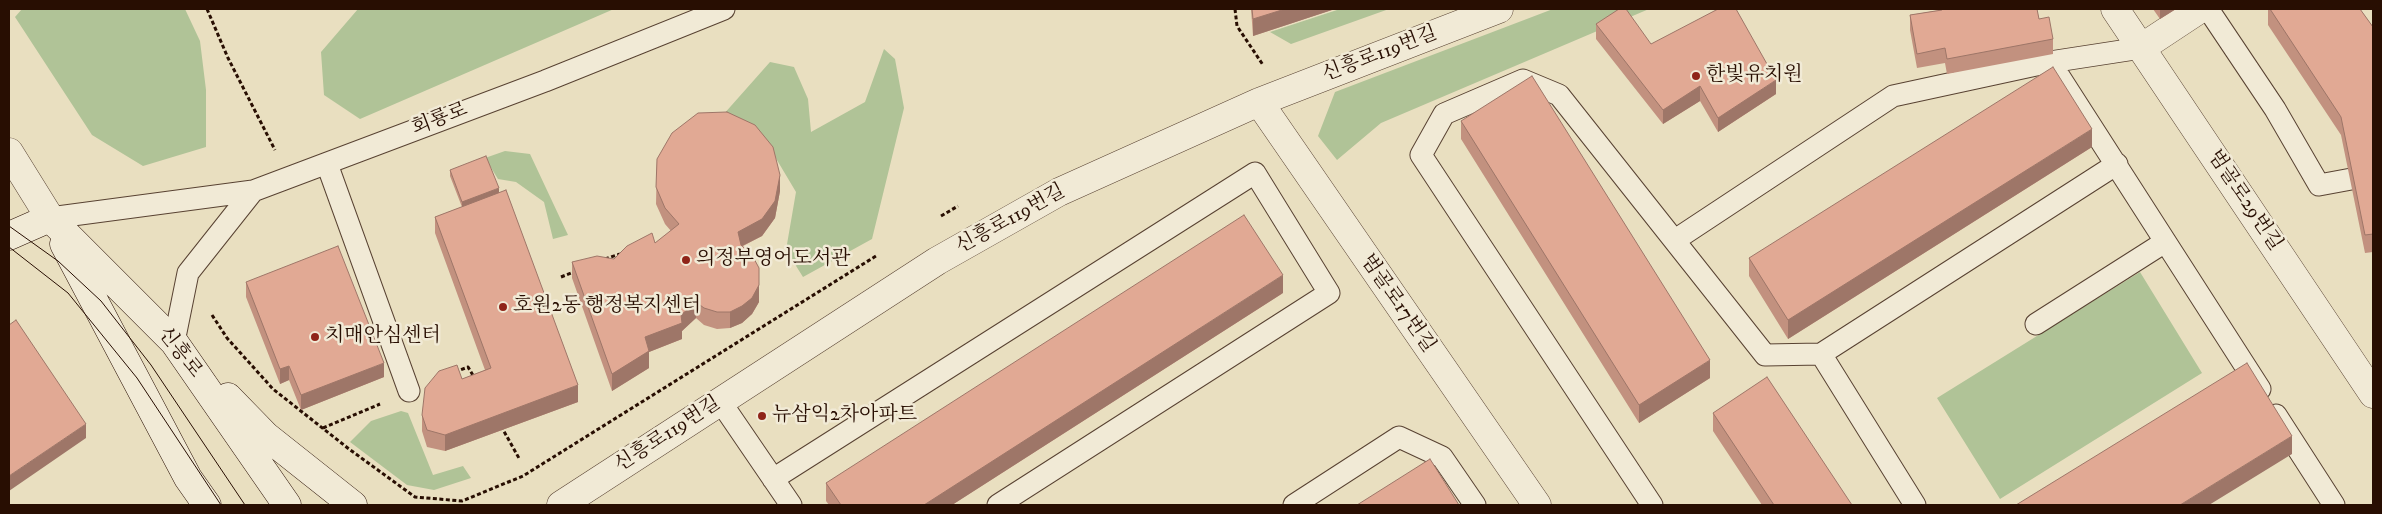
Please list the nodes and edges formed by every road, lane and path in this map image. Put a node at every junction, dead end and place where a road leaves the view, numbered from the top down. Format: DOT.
graph roads {
  1 [pos="207,9"];
  2 [pos="724,9"];
  3 [pos="1235,9"];
  4 [pos="1499,9"];
  5 [pos="2115,9"];
  6 [pos="2200,9"];
  7 [pos="2208,9"];
  8 [pos="2141,48"];
  9 [pos="2050,62"];
  10 [pos="1263,65"];
  11 [pos="1258,102"];
  12 [pos="9,152"];
  13 [pos="327,164"];
  14 [pos="2117,164"];
  15 [pos="2373,175"];
  16 [pos="290,178"];
  17 [pos="253,191"];
  18 [pos="951,210"];
  19 [pos="50,218"];
  20 [pos="935,220"];
  21 [pos="9,236"];
  22 [pos="1675,240"];
  23 [pos="2166,242"];
  24 [pos="628,251"];
  25 [pos="878,254"];
  26 [pos="601,261"];
  27 [pos="585,267"];
  28 [pos="560,277"];
  29 [pos="211,314"];
  30 [pos="2036,324"];
  31 [pos="174,342"];
  32 [pos="1821,354"];
  33 [pos="409,391"];
  34 [pos="2373,394"];
  35 [pos="720,401"];
  36 [pos="773,479"];
  37 [pos="207,505"];
  38 [pos="287,505"];
  39 [pos="352,505"];
  40 [pos="561,505"];
  41 [pos="791,505"];
  42 [pos="998,505"];
  43 [pos="1294,505"];
  44 [pos="1476,505"];
  45 [pos="1537,505"];
  46 [pos="1652,505"];
  47 [pos="1916,505"];
  48 [pos="2334,505"];
  1 -- 16 [label="path"];
  2 -- 13 [label="lane, 회룡로"];
  3 -- 10 [label="path"];
  4 -- 11 [label="street, 신흥로119번길"];
  5 -- 8 [label="street, 범골로29번길"];
  6 -- 8 [label="street"];
  7 -- 15 [label="lane"];
  8 -- 9 [label="lane"];
  8 -- 34 [label="street, 범골로29번길"];
  9 -- 14 [label="lane"];
  9 -- 22 [label="lane"];
  11 -- 35 [label="street, 신흥로119번길"];
  11 -- 45 [label="street, 범골로17번길"];
  12 -- 19 [label="street, 신흥로"];
  13 -- 16 [label="lane, 회룡로"];
  13 -- 33 [label="lane"];
  14 -- 23 [label="lane"];
  14 -- 32 [label="lane"];
  16 -- 17 [label="lane, 회룡로"];
  17 -- 19 [label="lane, 회룡로"];
  17 -- 31 [label="lane"];
  18 -- 20 [label="path"];
  19 -- 21 [label="street"];
  19 -- 31 [label="street, 신흥로"];
  19 -- 37 [label="street, 신흥로"];
  22 -- 32 [label="lane"];
  22 -- 46 [label="lane"];
  23 -- 30 [label="lane"];
  23 -- 48 [label="lane"];
  24 -- 26 [label="path"];
  25 -- 29 [label="path"];
  27 -- 28 [label="path"];
  31 -- 38 [label="street, 신흥로"];
  31 -- 39 [label="street"];
  32 -- 47 [label="lane"];
  35 -- 36 [label="lane"];
  35 -- 40 [label="street, 신흥로119번길"];
  36 -- 41 [label="lane"];
  36 -- 42 [label="lane"];
  43 -- 44 [label="lane"];
}
